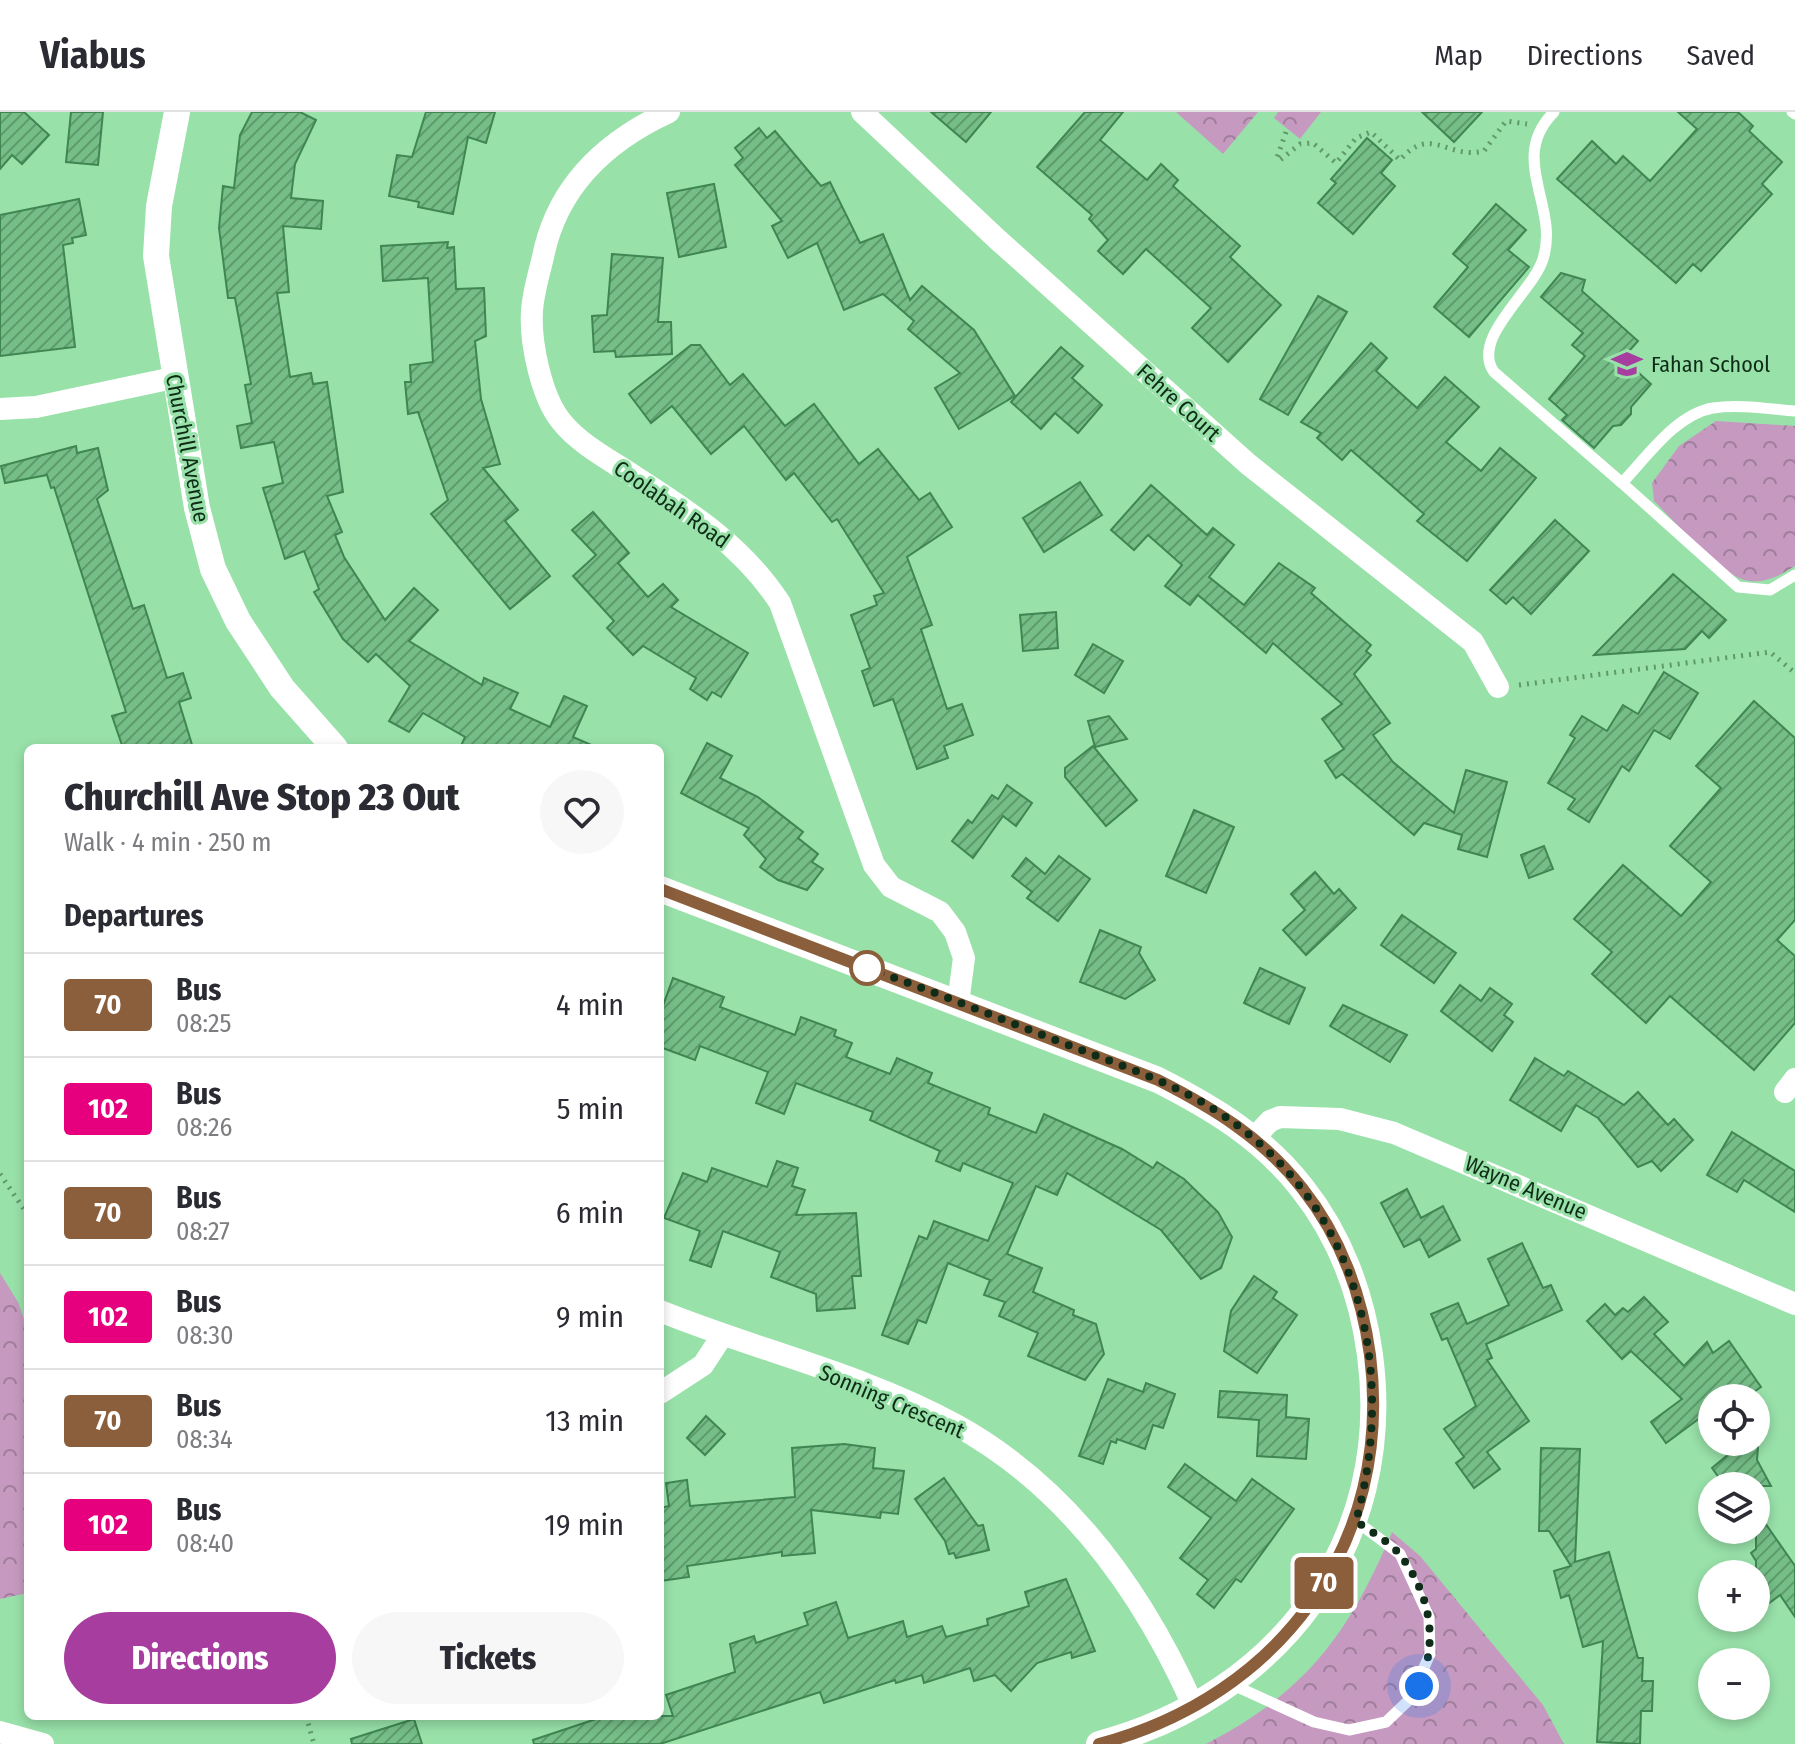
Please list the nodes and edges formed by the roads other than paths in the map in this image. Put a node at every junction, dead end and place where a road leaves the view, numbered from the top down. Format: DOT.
graph roads {
  1 [pos="177,112"];
  2 [pos="669,112"];
  3 [pos="862,112"];
  4 [pos="1554,112"];
  5 [pos="173,378"];
  6 [pos="0,409"];
  7 [pos="1795,411"];
  8 [pos="1622,483"];
  9 [pos="1795,575"];
  10 [pos="1498,687"];
  11 [pos="331,744"];
  12 [pos="664,891"];
  13 [pos="958,1003"];
  14 [pos="1254,1138"];
  15 [pos="1795,1304"];
  16 [pos="664,1313"];
  17 [pos="722,1336"];
  18 [pos="664,1390"];
  19 [pos="1356,1521"];
  20 [pos="1230,1683"];
  21 [pos="1193,1705"];
  22 [pos="0,1732"];
  23 [pos="43,1744"];
  24 [pos="1099,1744"];
  1 -- 5 [label="street, Churchill Avenue"];
  2 -- 13 [label="street, Coolabah Road"];
  3 -- 10 [label="street, Fehre Court"];
  4 -- 8 [label="lane"];
  5 -- 6 [label="street"];
  5 -- 11 [label="street, Churchill Avenue"];
  7 -- 8 [label="lane"];
  8 -- 9 [label="lane"];
  12 -- 13 [label="street"];
  13 -- 14 [label="street"];
  14 -- 15 [label="street, Wayne Avenue"];
  14 -- 19 [label="street"];
  16 -- 17 [label="street, Sonning Crescent"];
  17 -- 18 [label="street"];
  17 -- 21 [label="street, Sonning Crescent"];
  19 -- 20 [label="street"];
  19 -- 20 [label="lane"];
  20 -- 21 [label="street"];
  21 -- 24 [label="street"];
  22 -- 23 [label="street"];
}
